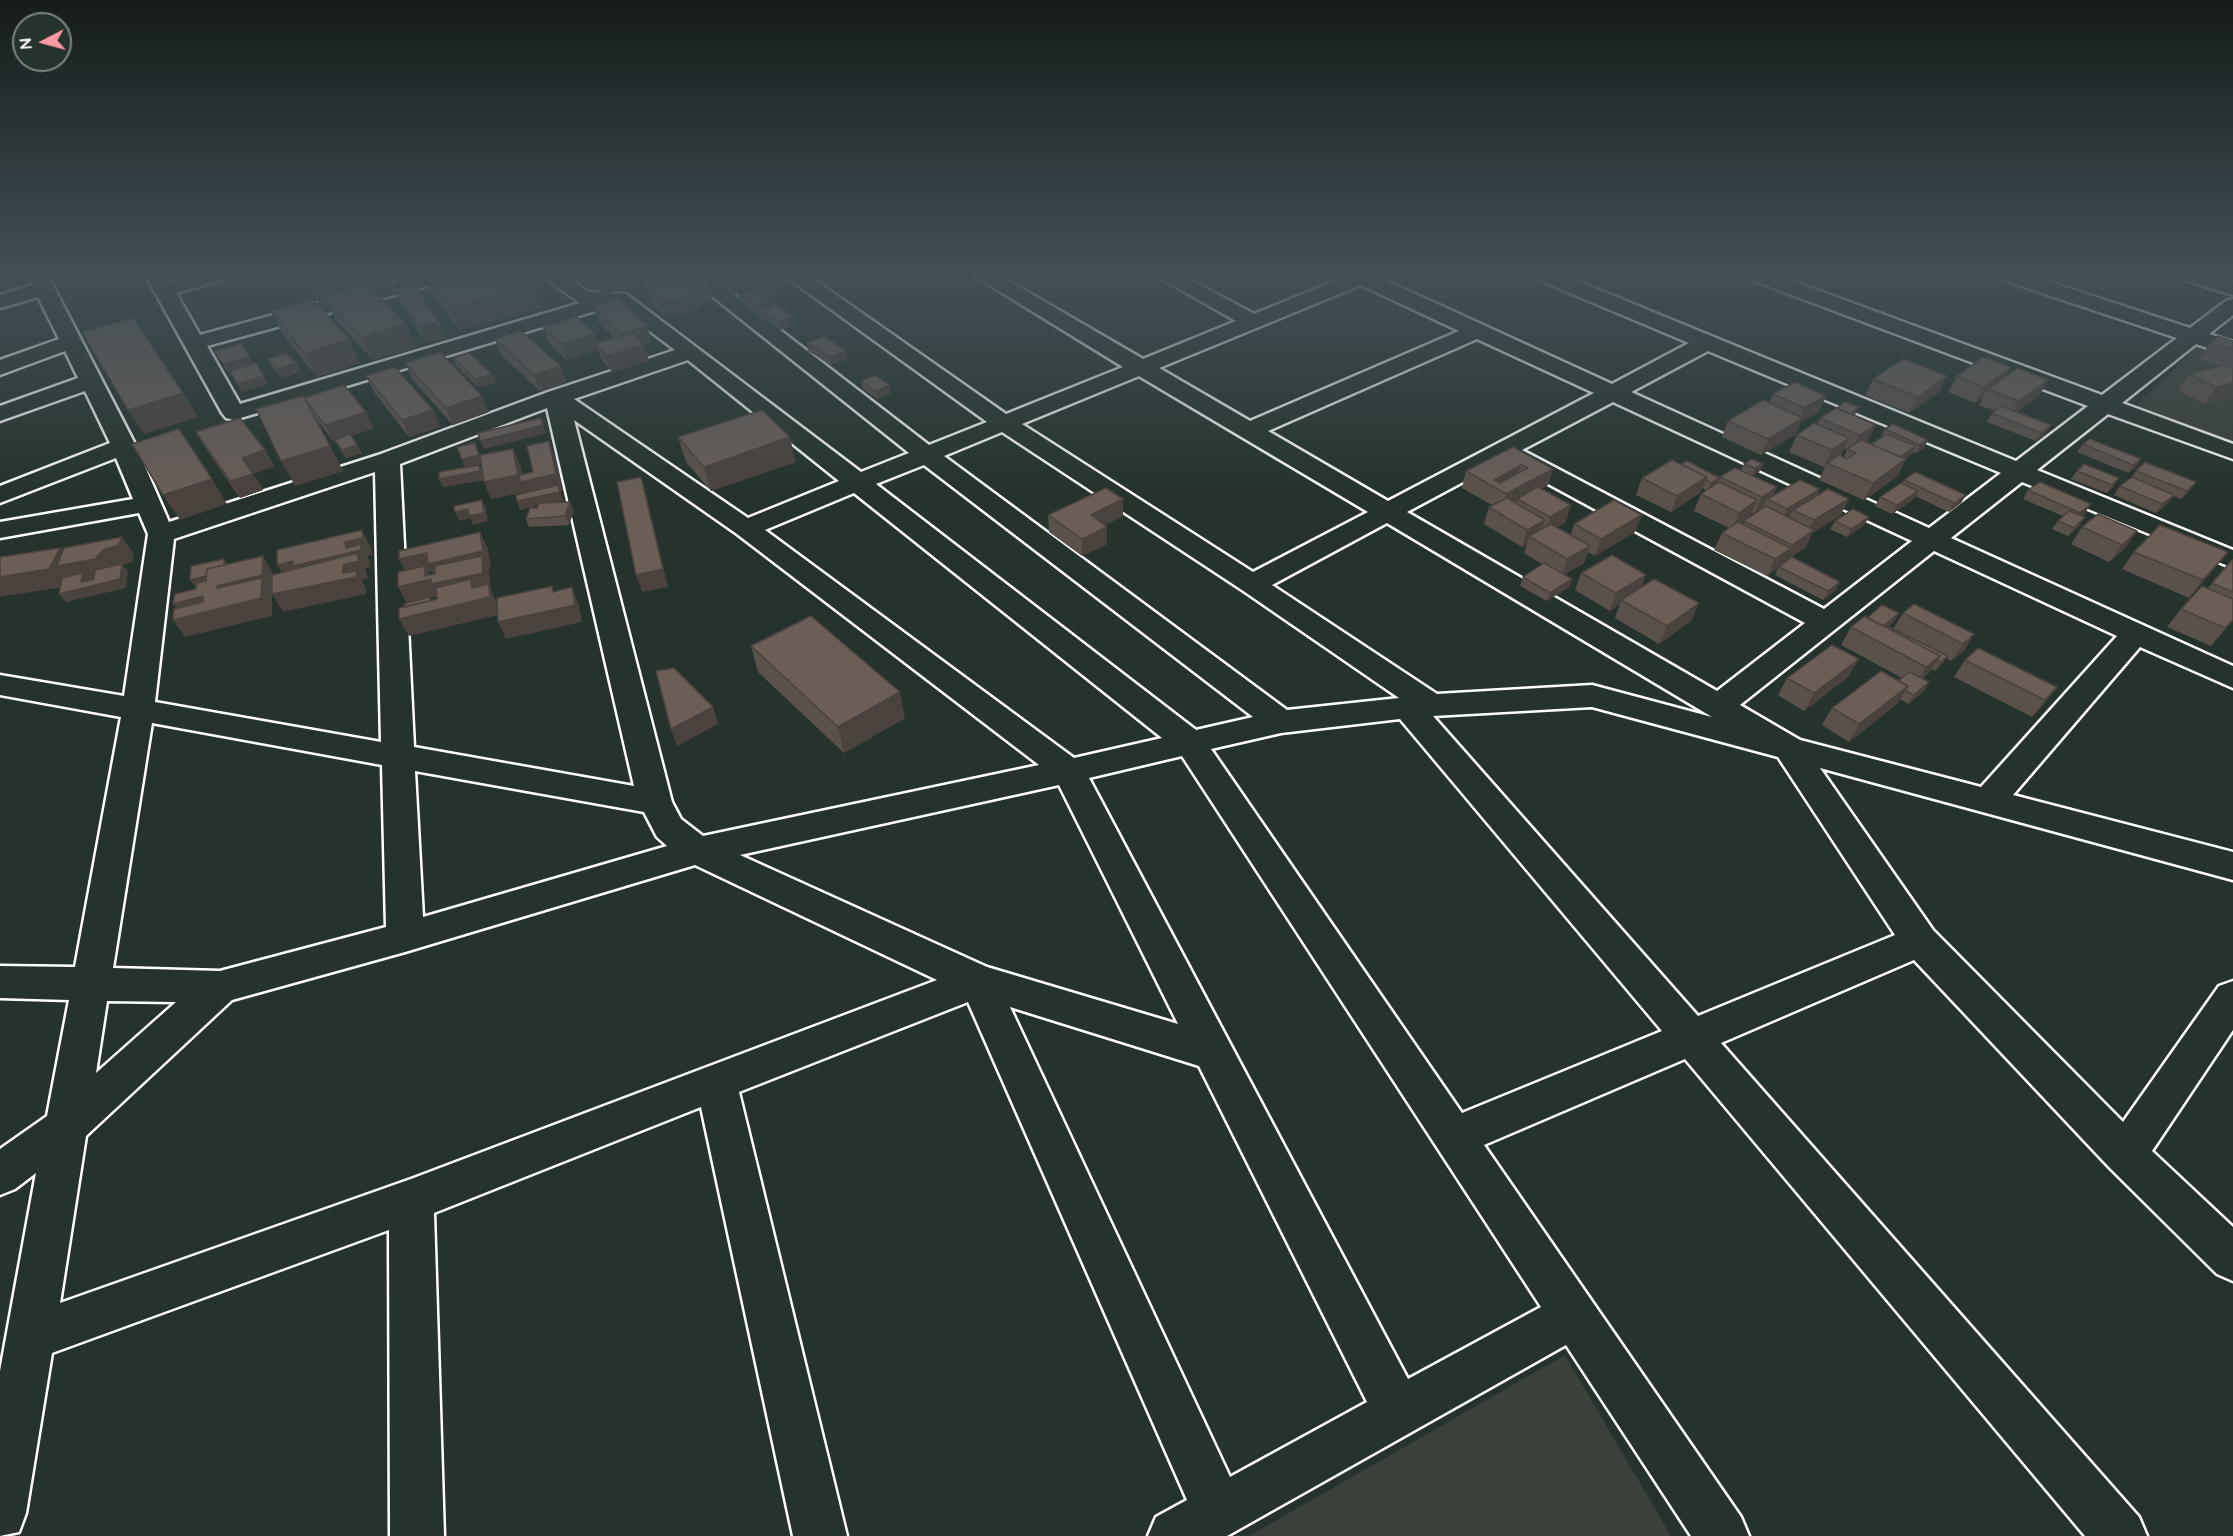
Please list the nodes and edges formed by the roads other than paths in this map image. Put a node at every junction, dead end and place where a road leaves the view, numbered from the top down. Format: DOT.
graph roads {
  1 [pos="55,348"];
  2 [pos="73,348"];
  3 [pos="197,348"];
  4 [pos="453,348"];
  5 [pos="686,348"];
  6 [pos="789,348"];
  7 [pos="897,348"];
  8 [pos="1107,348"];
  9 [pos="1190,348"];
  10 [pos="1439,348"];
  11 [pos="1513,348"];
  12 [pos="1697,348"];
  13 [pos="1717,348"];
  14 [pos="1951,348"];
  15 [pos="2177,348"];
  16 [pos="691,352"];
  17 [pos="0,368"];
  18 [pos="1141,368"];
  19 [pos="90,381"];
  20 [pos="1612,393"];
  21 [pos="556,397"];
  22 [pos="2105,405"];
  23 [pos="0,414"];
  24 [pos="1004,423"];
  25 [pos="1248,431"];
  26 [pos="124,446"];
  27 [pos="1503,451"];
  28 [pos="2233,452"];
  29 [pos="927,455"];
  30 [pos="387,460"];
  31 [pos="2019,471"];
  32 [pos="858,483"];
  33 [pos="0,495"];
  34 [pos="1387,512"];
  35 [pos="154,519"];
  36 [pos="746,528"];
  37 [pos="0,530"];
  38 [pos="1932,540"];
  39 [pos="2233,560"];
  40 [pos="1252,584"];
  41 [pos="1826,622"];
  42 [pos="2136,633"];
  43 [pos="2233,678"];
  44 [pos="0,685"];
  45 [pos="1718,706"];
  46 [pos="1420,707"];
  47 [pos="138,709"];
  48 [pos="1281,722"];
  49 [pos="1190,743"];
  50 [pos="1788,747"];
  51 [pos="399,756"];
  52 [pos="1069,771"];
  53 [pos="1988,801"];
  54 [pos="655,802"];
  55 [pos="697,851"];
  56 [pos="2233,866"];
  57 [pos="405,937"];
  58 [pos="1920,940"];
  59 [pos="978,981"];
  60 [pos="0,982"];
  61 [pos="91,984"];
  62 [pos="220,987"];
  63 [pos="2233,998"];
  64 [pos="1691,1037"];
  65 [pos="1213,1052"];
  66 [pos="716,1083"];
  67 [pos="66,1127"];
  68 [pos="1454,1137"];
  69 [pos="2125,1154"];
  70 [pos="0,1174"];
  71 [pos="411,1200"];
  72 [pos="2233,1258"];
  73 [pos="1573,1315"];
  74 [pos="30,1337"];
  75 [pos="1398,1412"];
  76 [pos="1219,1511"];
  77 [pos="0,1513"];
  78 [pos="417,1536"];
  79 [pos="820,1536"];
  80 [pos="1175,1536"];
  81 [pos="1722,1536"];
  82 [pos="2120,1536"];
  1 -- 17 [label="street"];
  2 -- 19 [label="street"];
  3 -- 4 [label="street"];
  5 -- 16 [label="street"];
  6 -- 29 [label="street"];
  7 -- 24 [label="street"];
  8 -- 18 [label="street"];
  9 -- 18 [label="street"];
  10 -- 25 [label="street"];
  11 -- 20 [label="street"];
  12 -- 20 [label="street"];
  13 -- 31 [label="street"];
  14 -- 22 [label="street"];
  15 -- 22 [label="street"];
  16 -- 21 [label="street"];
  16 -- 32 [label="street"];
  18 -- 24 [label="street"];
  18 -- 25 [label="street"];
  19 -- 23 [label="street"];
  19 -- 26 [label="street"];
  20 -- 27 [label="street"];
  20 -- 38 [label="street"];
  21 -- 30 [label="street"];
  21 -- 36 [label="street"];
  21 -- 54 [label="street"];
  22 -- 28 [label="street"];
  22 -- 31 [label="street"];
  24 -- 29 [label="street"];
  24 -- 40 [label="street"];
  25 -- 34 [label="street"];
  26 -- 33 [label="street"];
  26 -- 35 [label="street"];
  27 -- 34 [label="street"];
  27 -- 41 [label="street"];
  29 -- 32 [label="street"];
  29 -- 48 [label="street"];
  30 -- 35 [label="street"];
  30 -- 51 [label="street"];
  31 -- 38 [label="street"];
  31 -- 39 [label="street"];
  32 -- 36 [label="street"];
  32 -- 49 [label="street"];
  34 -- 40 [label="street"];
  34 -- 45 [label="street"];
  35 -- 37 [label="street"];
  35 -- 47 [label="street"];
  36 -- 52 [label="street"];
  38 -- 41 [label="street"];
  38 -- 42 [label="street"];
  40 -- 46 [label="street"];
  41 -- 45 [label="street"];
  42 -- 43 [label="street"];
  42 -- 53 [label="street"];
  44 -- 47 [label="street"];
  45 -- 50 [label="street"];
  46 -- 48 [label="street"];
  46 -- 50 [label="street"];
  46 -- 64 [label="street"];
  47 -- 51 [label="street"];
  47 -- 61 [label="street"];
  48 -- 49 [label="street"];
  49 -- 52 [label="street"];
  49 -- 68 [label="street"];
  50 -- 53 [label="street"];
  50 -- 58 [label="street"];
  51 -- 54 [label="street"];
  51 -- 57 [label="street"];
  52 -- 55 [label="street"];
  52 -- 65 [label="street"];
  53 -- 56 [label="street"];
  54 -- 55 [label="street"];
  55 -- 57 [label="street"];
  55 -- 59 [label="street"];
  57 -- 62 [label="street"];
  58 -- 64 [label="street"];
  58 -- 69 [label="street"];
  59 -- 65 [label="street"];
  59 -- 66 [label="street"];
  59 -- 76 [label="street"];
  60 -- 61 [label="street"];
  61 -- 62 [label="street"];
  61 -- 67 [label="street"];
  62 -- 67 [label="street"];
  63 -- 69 [label="street"];
  64 -- 68 [label="street"];
  64 -- 82 [label="street"];
  65 -- 75 [label="street"];
  66 -- 71 [label="street"];
  66 -- 79 [label="street"];
  67 -- 70 [label="street"];
  67 -- 74 [label="street"];
  68 -- 73 [label="street"];
  69 -- 72 [label="street"];
  71 -- 74 [label="street"];
  71 -- 78 [label="street"];
  73 -- 75 [label="street"];
  73 -- 81 [label="street"];
  74 -- 77 [label="street"];
  75 -- 76 [label="street"];
  76 -- 80 [label="street"];
}
